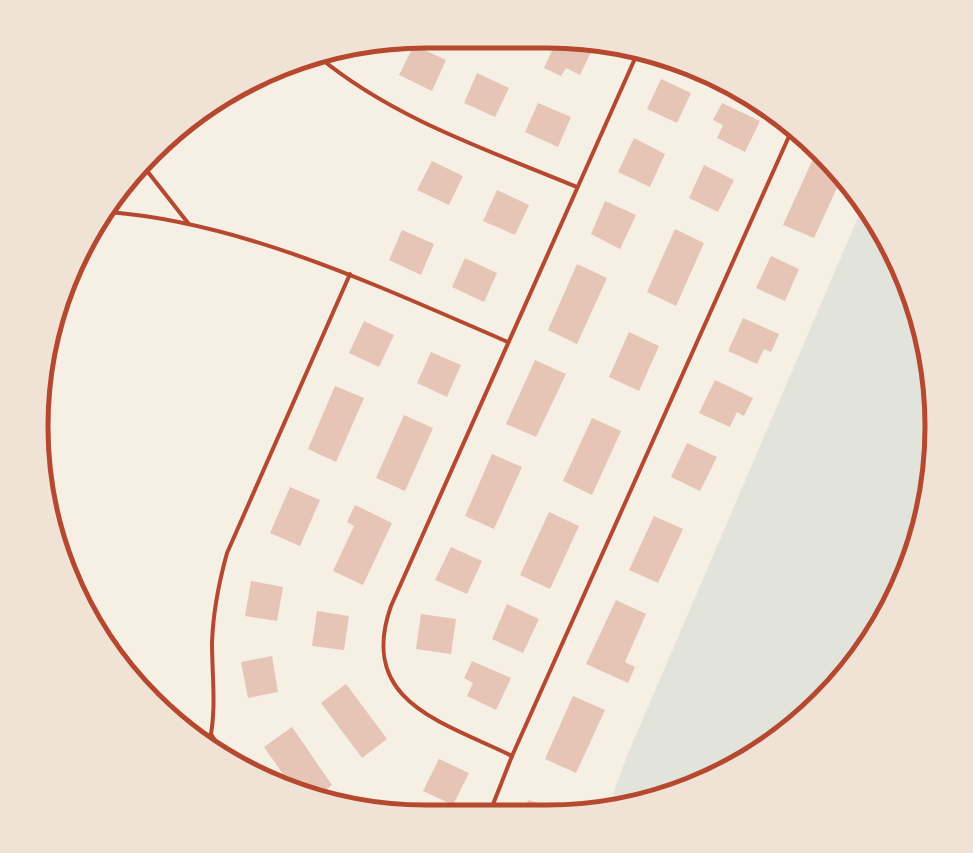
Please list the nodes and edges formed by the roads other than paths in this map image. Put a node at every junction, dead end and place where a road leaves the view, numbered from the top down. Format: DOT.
graph roads {
  1 [pos="635,59"];
  2 [pos="326,62"];
  3 [pos="789,136"];
  4 [pos="148,171"];
  5 [pos="577,187"];
  6 [pos="115,212"];
  7 [pos="188,224"];
  8 [pos="350,274"];
  9 [pos="508,342"];
  10 [pos="211,734"];
  11 [pos="210,737"];
  12 [pos="215,740"];
  13 [pos="512,756"];
  14 [pos="493,805"];
  1 -- 5 [label="street"];
  2 -- 5 [label="street"];
  3 -- 13 [label="street"];
  4 -- 7 [label="street"];
  5 -- 9 [label="street"];
  6 -- 7 [label="street"];
  7 -- 8 [label="street"];
  8 -- 9 [label="street"];
  8 -- 10 [label="street"];
  9 -- 13 [label="street"];
  10 -- 11 [label="street"];
  10 -- 12 [label="street"];
  13 -- 14 [label="street"];
}
